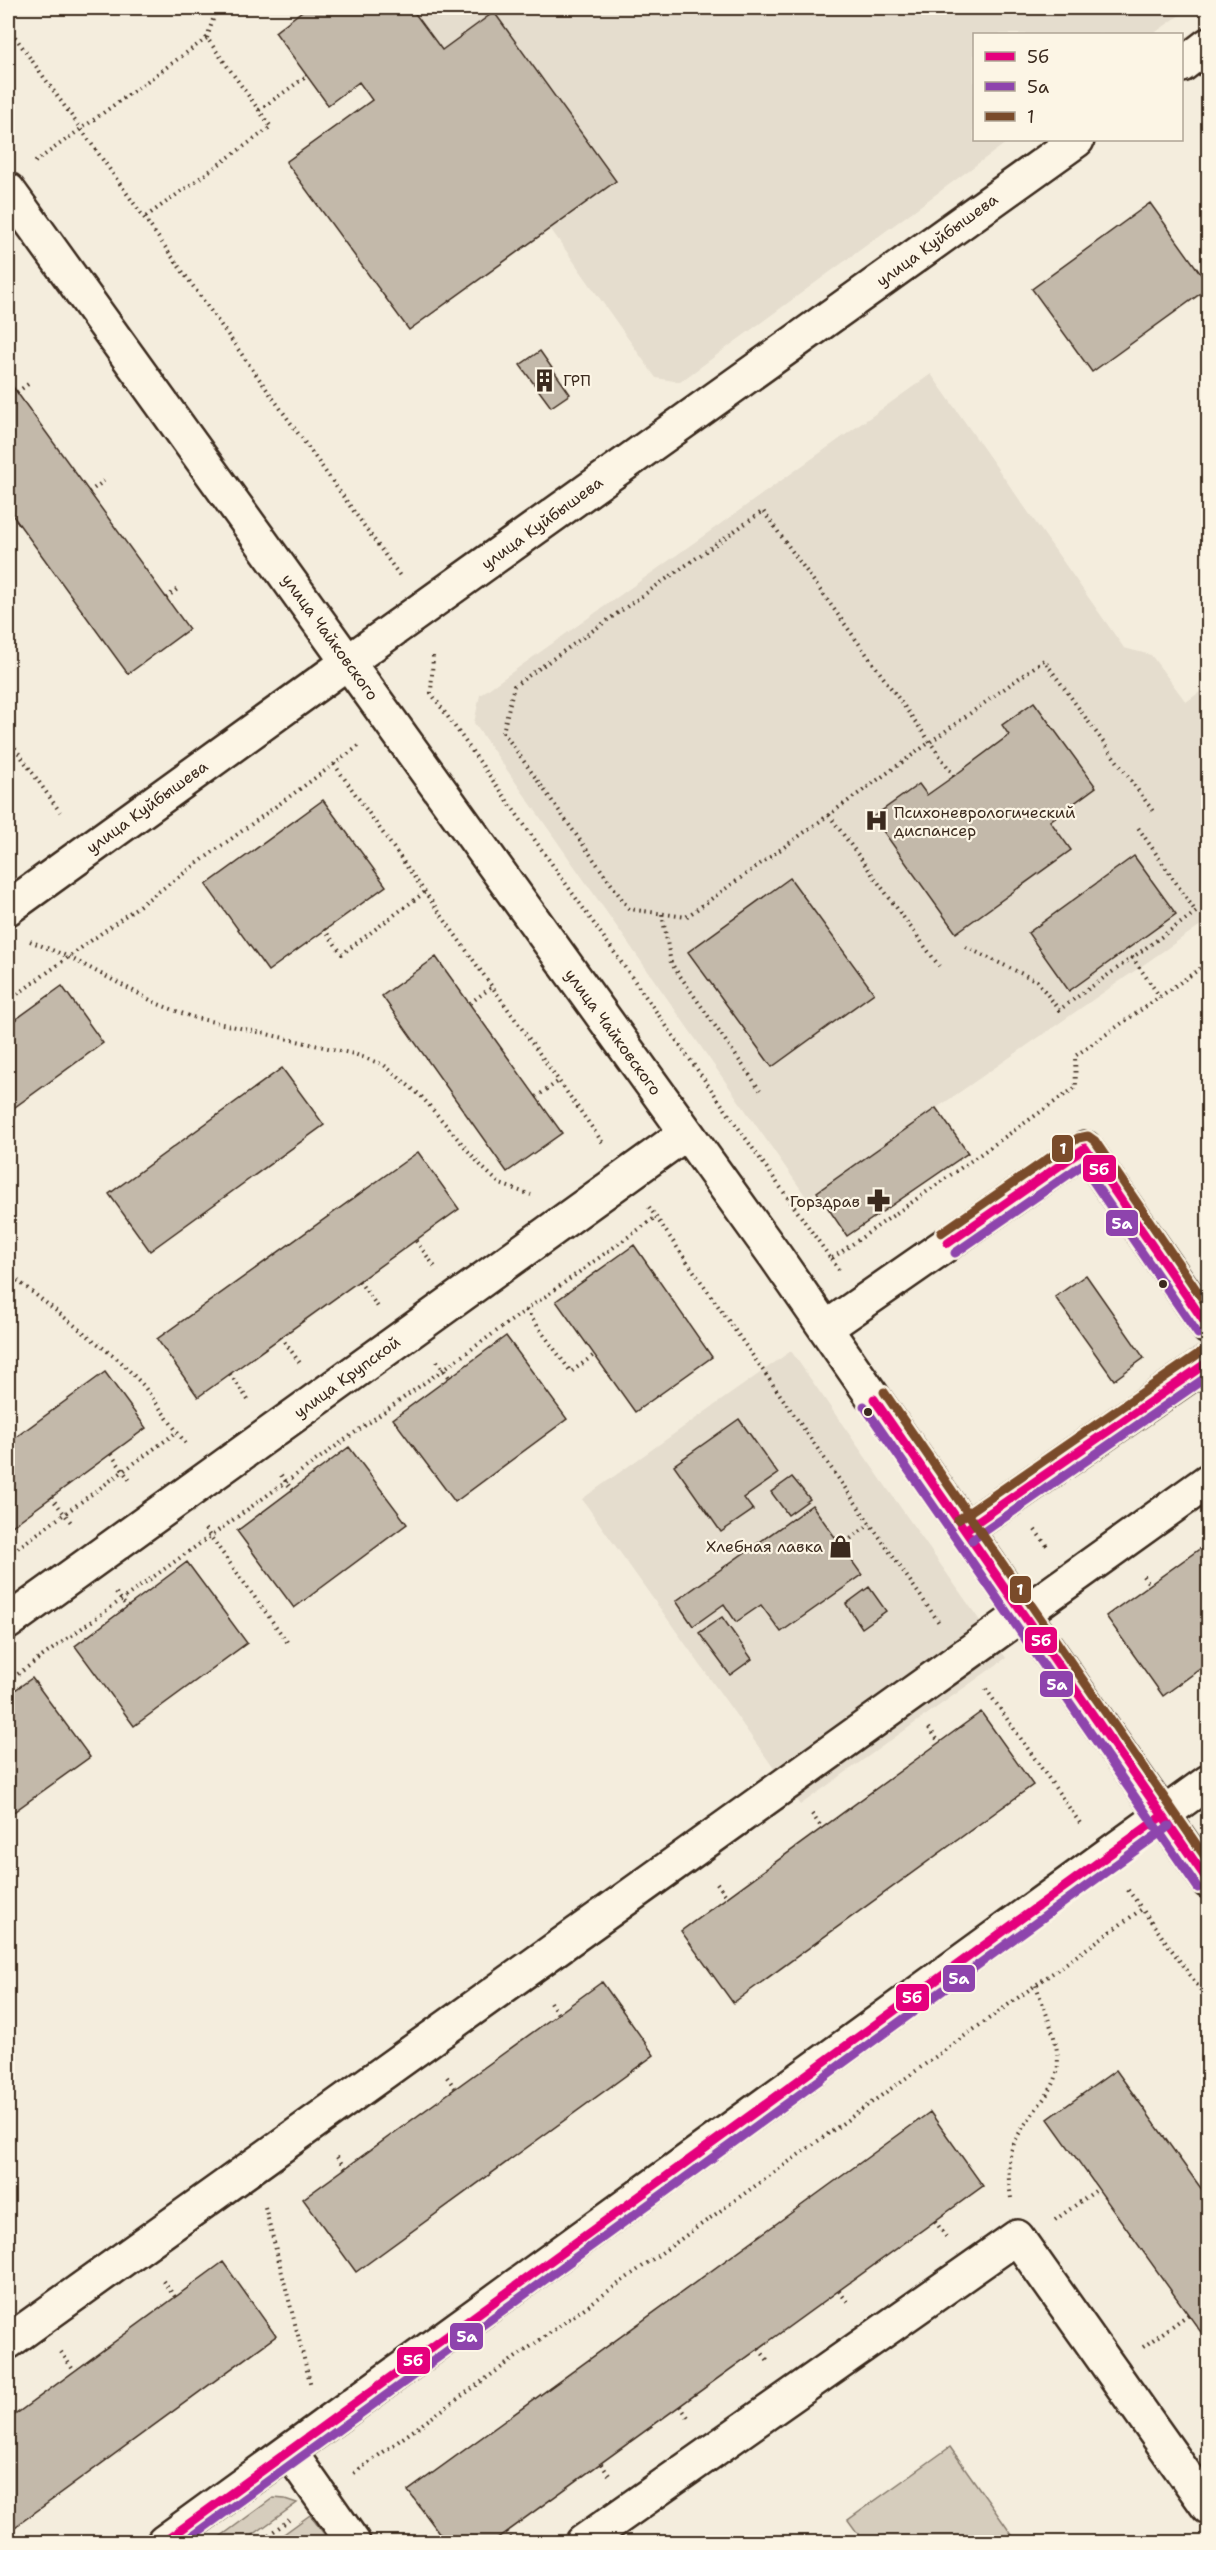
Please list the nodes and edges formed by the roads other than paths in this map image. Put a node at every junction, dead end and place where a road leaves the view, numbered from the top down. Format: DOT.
graph roads {
  1 [pos="1209,45"];
  2 [pos="1183,64"];
  3 [pos="1076,141"];
  4 [pos="17,179"];
  5 [pos="348,663"];
  6 [pos="8,908"];
  7 [pos="686,1133"];
  8 [pos="1209,1327"];
  9 [pos="826,1328"];
  10 [pos="1209,1362"];
  11 [pos="1209,1480"];
  12 [pos="965,1530"];
  13 [pos="1023,1614"];
  14 [pos="8,1622"];
  15 [pos="1209,1782"];
  16 [pos="1162,1816"];
  17 [pos="1209,1881"];
  18 [pos="8,2342"];
  19 [pos="289,2451"];
  20 [pos="1209,2507"];
  21 [pos="164,2542"];
  22 [pos="353,2542"];
  23 [pos="583,2542"];
  1 -- 2 [label="street"];
  3 -- 5 [label="street, улица Куйбышева"];
  4 -- 5 [label="street, улица Чайковского"];
  5 -- 6 [label="street, улица Куйбышева"];
  5 -- 7 [label="street, улица Чайковского"];
  7 -- 9 [label="street, улица Чайковского"];
  7 -- 14 [label="street, улица Крупской"];
  8 -- 9 [label="street"];
  9 -- 12 [label="street, улица Чайковского"];
  10 -- 12 [label="street"];
  11 -- 13 [label="street"];
  12 -- 13 [label="street, улица Чайковского"];
  13 -- 16 [label="street, улица Чайковского"];
  13 -- 18 [label="street"];
  15 -- 16 [label="street"];
  16 -- 17 [label="street, улица Чайковского"];
  16 -- 19 [label="street"];
  19 -- 21 [label="street"];
  19 -- 22 [label="street"];
  20 -- 23 [label="street"];
}
